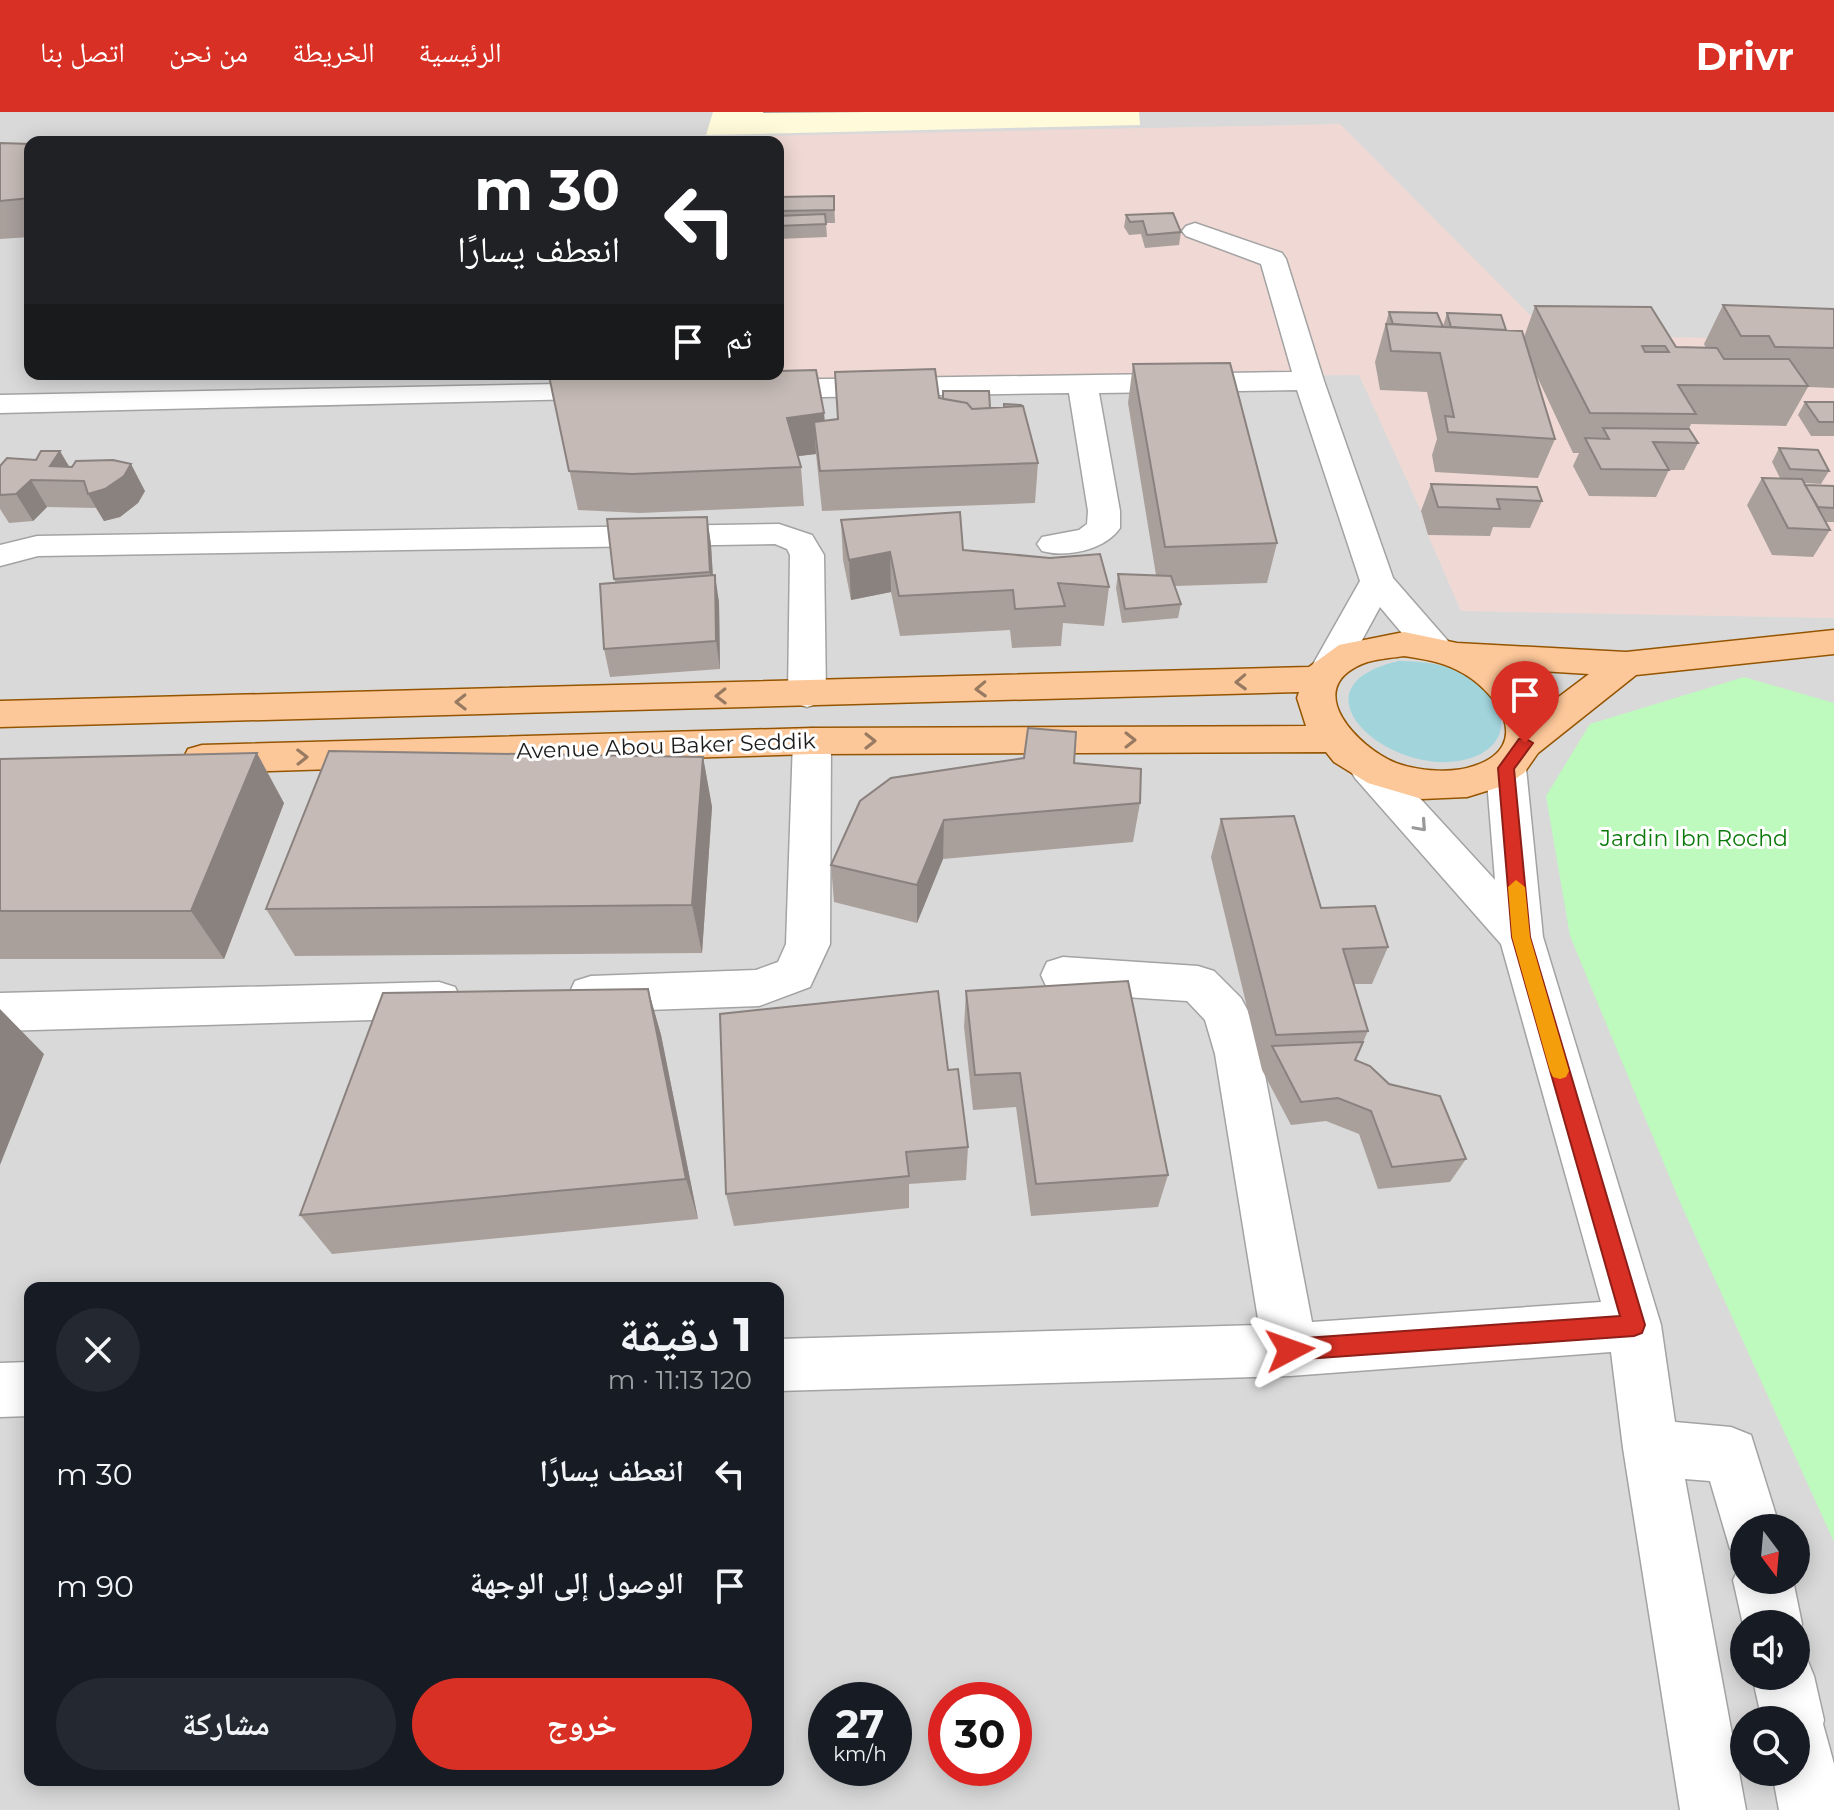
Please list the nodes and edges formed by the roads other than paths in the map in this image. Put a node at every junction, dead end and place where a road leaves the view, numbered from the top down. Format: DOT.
graph roads {
  1 [pos="1195,231"];
  2 [pos="1309,381"];
  3 [pos="1082,382"];
  4 [pos="732,389"];
  5 [pos="637,391"];
  6 [pos="0,404"];
  7 [pos="1054,544"];
  8 [pos="0,556"];
  9 [pos="1377,581"];
  10 [pos="1834,642"];
  11 [pos="1444,651"];
  12 [pos="1626,664"];
  13 [pos="1324,673"];
  14 [pos="807,694"];
  15 [pos="0,714"];
  16 [pos="1331,739"];
  17 [pos="812,741"];
  18 [pos="1516,756"];
  19 [pos="174,760"];
  20 [pos="1369,768"];
  21 [pos="1521,937"];
  22 [pos="1063,975"];
  23 [pos="557,996"];
  24 [pos="479,999"];
  25 [pos="0,1012"];
  26 [pos="1634,1325"];
  27 [pos="1290,1350"];
  28 [pos="784,1365"];
  29 [pos="24,1389"];
  30 [pos="0,1390"];
  31 [pos="1651,1448"];
  32 [pos="1747,1514"];
  33 [pos="1807,1786"];
  34 [pos="1713,1810"];
  35 [pos="1812,1810"];
  1 -- 2 [label="street"];
  2 -- 3 [label="street"];
  2 -- 9 [label="street"];
  3 -- 4 [label="street"];
  3 -- 7 [label="street"];
  5 -- 6 [label="street"];
  8 -- 14 [label="street"];
  9 -- 11 [label="street"];
  9 -- 13 [label="street"];
  10 -- 12 [label="main road"];
  11 -- 12 [label="main road"];
  11 -- 13 [label="main road"];
  11 -- 18 [label="main road"];
  12 -- 18 [label="main road"];
  13 -- 14 [label="main road, one-way"];
  13 -- 16 [label="main road"];
  14 -- 15 [label="main road, one-way"];
  17 -- 16 [label="main road, Avenue Abou Baker Seddik, one-way"];
  16 -- 20 [label="main road"];
  19 -- 17 [label="main road, Avenue Abou Baker Seddik, one-way"];
  17 -- 23 [label="street"];
  18 -- 20 [label="main road"];
  18 -- 21 [label="street"];
  20 -- 21 [label="street, one-way"];
  21 -- 26 [label="street"];
  22 -- 27 [label="street"];
  24 -- 25 [label="street"];
  26 -- 27 [label="street"];
  26 -- 31 [label="street"];
  27 -- 28 [label="street"];
  29 -- 30 [label="street"];
  31 -- 32 [label="street"];
  31 -- 34 [label="street"];
  33 -- 35 [label="street"];
}
